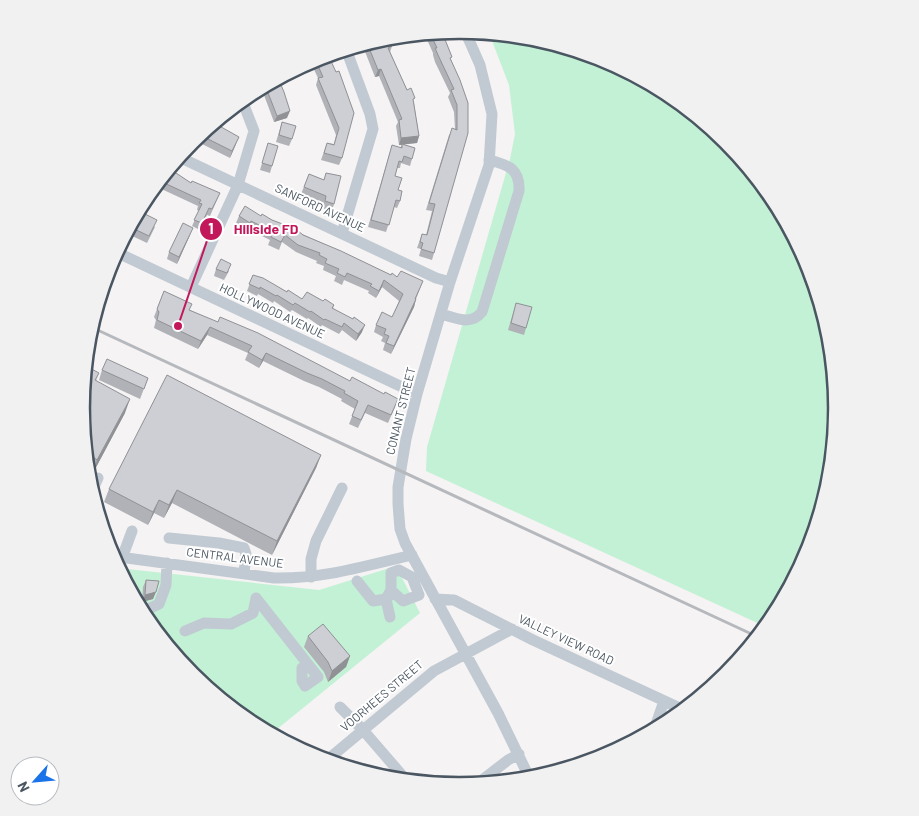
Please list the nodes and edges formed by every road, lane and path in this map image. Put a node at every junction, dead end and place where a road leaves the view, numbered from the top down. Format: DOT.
graph roads {
  1 [pos="469,39"];
  2 [pos="348,56"];
  3 [pos="245,108"];
  4 [pos="186,160"];
  5 [pos="489,160"];
  6 [pos="238,185"];
  7 [pos="342,233"];
  8 [pos="123,255"];
  9 [pos="450,282"];
  10 [pos="191,287"];
  11 [pos="441,314"];
  12 [pos="417,394"];
  13 [pos="342,488"];
  14 [pos="132,531"];
  15 [pos="169,538"];
  16 [pos="120,553"];
  17 [pos="412,555"];
  18 [pos="122,558"];
  19 [pos="167,563"];
  20 [pos="244,573"];
  21 [pos="311,577"];
  22 [pos="357,581"];
  23 [pos="435,599"];
  24 [pos="149,609"];
  25 [pos="390,618"];
  26 [pos="512,629"];
  27 [pos="185,631"];
  28 [pos="465,654"];
  29 [pos="302,668"];
  30 [pos="664,701"];
  31 [pos="340,707"];
  32 [pos="676,707"];
  33 [pos="658,720"];
  34 [pos="363,730"];
  35 [pos="519,754"];
  36 [pos="333,755"];
  37 [pos="526,771"];
  38 [pos="399,772"];
  39 [pos="488,776"];
  1 -- 5 [label="street, CONANT STREET"];
  2 -- 7 [label="street"];
  3 -- 6 [label="street"];
  4 -- 6 [label="street, SANFORD AVENUE"];
  5 -- 9 [label="street, CONANT STREET"];
  5 -- 11 [label="street"];
  6 -- 7 [label="street, SANFORD AVENUE"];
  6 -- 10 [label="street"];
  7 -- 9 [label="street, SANFORD AVENUE"];
  8 -- 10 [label="street, HOLLYWOOD AVENUE"];
  9 -- 11 [label="street, CONANT STREET"];
  10 -- 12 [label="street, HOLLYWOOD AVENUE"];
  11 -- 12 [label="street, CONANT STREET"];
  12 -- 17 [label="street, CONANT STREET"];
  13 -- 21 [label="street"];
  14 -- 16 [label="street"];
  15 -- 20 [label="street"];
  17 -- 21 [label="street, CENTRAL AVENUE"];
  17 -- 23 [label="street, CONANT STREET"];
  18 -- 19 [label="street, CENTRAL AVENUE"];
  19 -- 20 [label="street, CENTRAL AVENUE"];
  19 -- 24 [label="street"];
  20 -- 21 [label="street, CENTRAL AVENUE"];
  22 -- 25 [label="street"];
  23 -- 26 [label="street, VALLEY VIEW ROAD"];
  23 -- 28 [label="street, CONANT STREET"];
  26 -- 28 [label="street, VOORHEES STREET"];
  26 -- 30 [label="street, VALLEY VIEW ROAD"];
  27 -- 29 [label="street"];
  28 -- 34 [label="street, VOORHEES STREET"];
  28 -- 35 [label="street, CONANT STREET"];
  30 -- 32 [label="street, VALLEY VIEW ROAD"];
  30 -- 33 [label="street"];
  31 -- 34 [label="street"];
  34 -- 36 [label="street, VOORHEES STREET"];
  34 -- 38 [label="street"];
  35 -- 37 [label="street, CONANT STREET"];
  35 -- 39 [label="street"];
}
